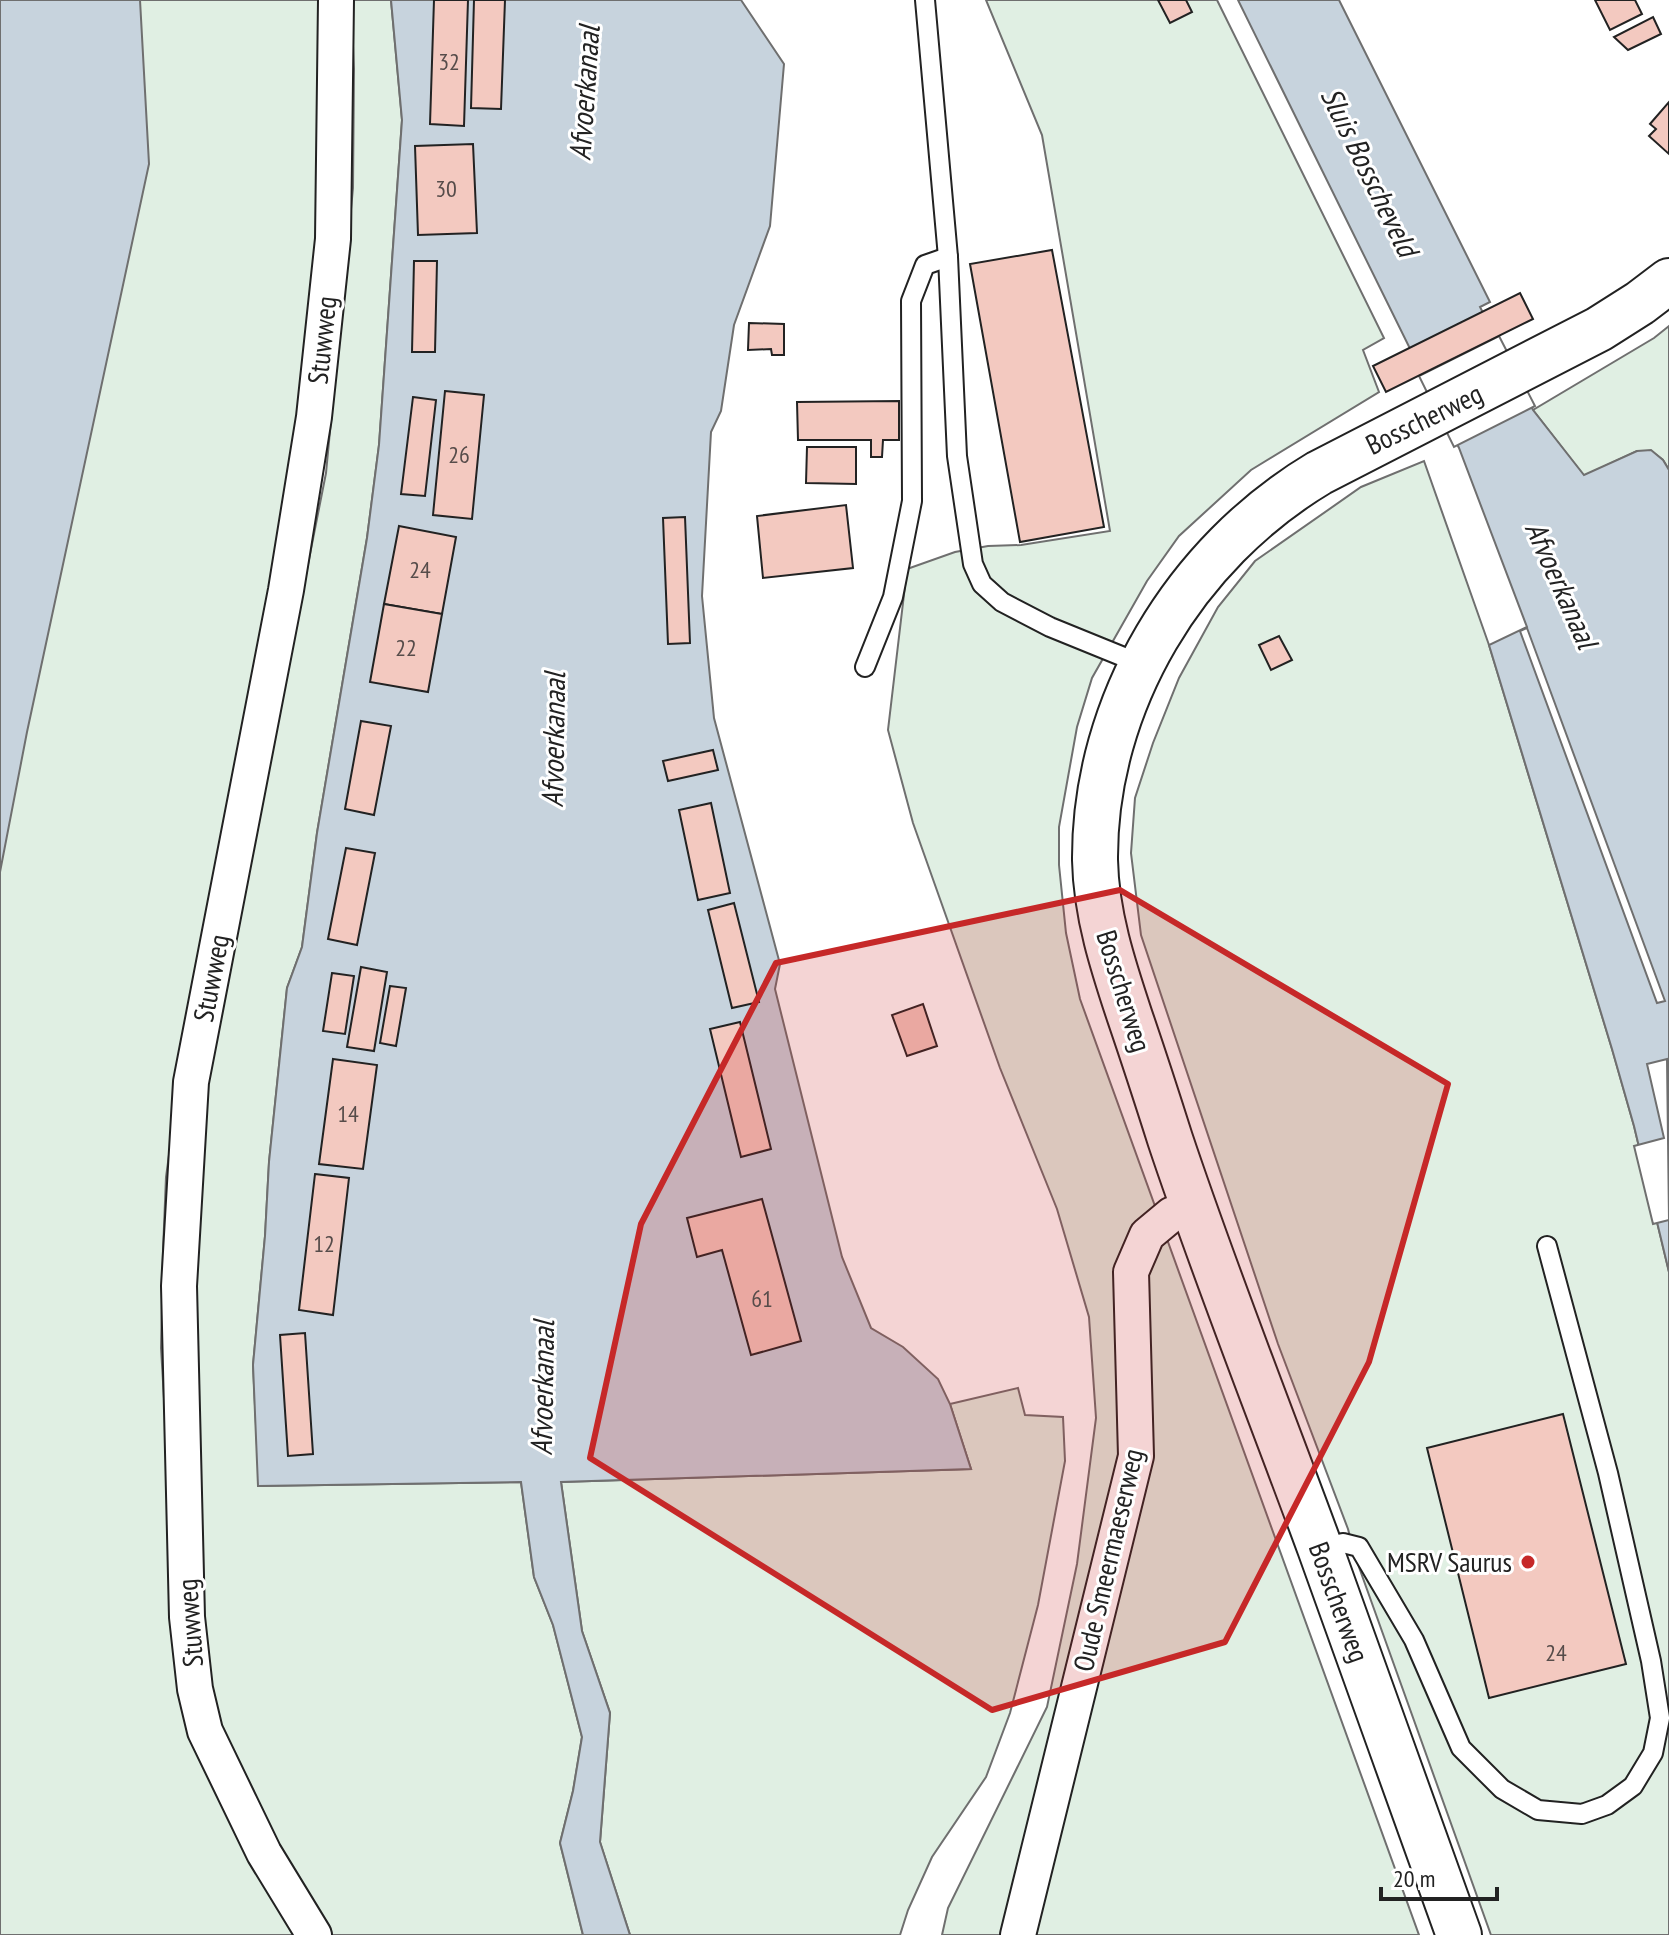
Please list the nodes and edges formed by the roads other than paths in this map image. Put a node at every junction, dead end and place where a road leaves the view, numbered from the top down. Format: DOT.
graph roads {
  1 [pos="336,0"];
  2 [pos="925,0"];
  3 [pos="948,257"];
  4 [pos="1669,281"];
  5 [pos="1141,664"];
  6 [pos="865,667"];
  7 [pos="1192,1206"];
  8 [pos="1547,1246"];
  9 [pos="1320,1548"];
  10 [pos="308,1930"];
  11 [pos="1018,1935"];
  12 [pos="1459,1935"];
  1 -- 10 [label="street, Stuwweg"];
  2 -- 3 [label="lane"];
  3 -- 5 [label="lane"];
  3 -- 6 [label="lane"];
  4 -- 5 [label="street, Bosscherweg"];
  5 -- 7 [label="street, Bosscherweg"];
  7 -- 9 [label="street, Bosscherweg"];
  7 -- 11 [label="street, Oude Smeermaeserweg"];
  8 -- 9 [label="lane"];
  9 -- 12 [label="street, Bosscherweg"];
}
